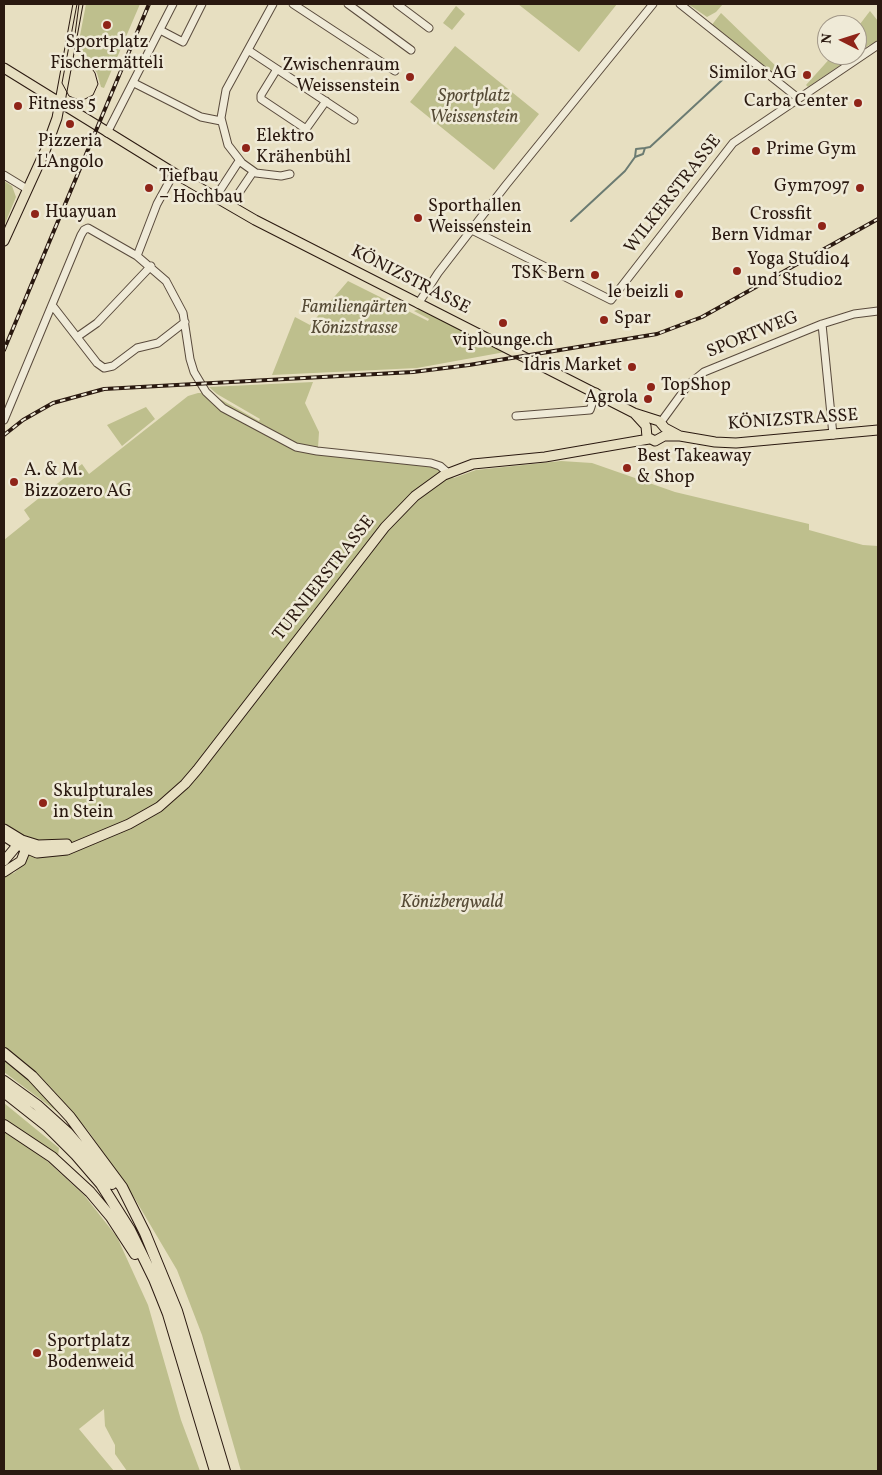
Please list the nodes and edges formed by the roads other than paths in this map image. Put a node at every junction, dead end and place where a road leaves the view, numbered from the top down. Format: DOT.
graph roads {
  1 [pos="78,4"];
  2 [pos="174,4"];
  3 [pos="202,4"];
  4 [pos="273,4"];
  5 [pos="293,4"];
  6 [pos="348,4"];
  7 [pos="397,4"];
  8 [pos="653,4"];
  9 [pos="680,4"];
  10 [pos="430,28"];
  11 [pos="160,30"];
  12 [pos="878,45"];
  13 [pos="248,50"];
  14 [pos="411,50"];
  15 [pos="4,68"];
  16 [pos="277,69"];
  17 [pos="395,71"];
  18 [pos="134,83"];
  19 [pos="798,98"];
  20 [pos="326,101"];
  21 [pos="60,103"];
  22 [pos="354,120"];
  23 [pos="221,121"];
  24 [pos="108,132"];
  25 [pos="239,161"];
  26 [pos="253,172"];
  27 [pos="174,173"];
  28 [pos="290,174"];
  29 [pos="4,175"];
  30 [pos="27,189"];
  31 [pos="215,198"];
  32 [pos="230,206"];
  33 [pos="472,230"];
  34 [pos="4,240"];
  35 [pos="137,256"];
  36 [pos="152,266"];
  37 [pos="418,304"];
  38 [pos="52,305"];
  39 [pos="878,311"];
  40 [pos="185,322"];
  41 [pos="822,324"];
  42 [pos="77,337"];
  43 [pos="596,392"];
  44 [pos="634,413"];
  45 [pos="516,416"];
  46 [pos="4,420"];
  47 [pos="661,427"];
  48 [pos="878,430"];
  49 [pos="647,432"];
  50 [pos="833,435"];
  51 [pos="448,473"];
  52 [pos="4,829"];
  53 [pos="4,836"];
  54 [pos="4,842"];
  55 [pos="24,844"];
  56 [pos="6,859"];
  57 [pos="4,872"];
  58 [pos="4,1053"];
  59 [pos="4,1081"];
  60 [pos="4,1092"];
  61 [pos="4,1125"];
  62 [pos="156,1259"];
  63 [pos="168,1314"];
  64 [pos="215,1471"];
  65 [pos="226,1471"];
  1 -- 21 [label="main road"];
  2 -- 11 [label="street"];
  3 -- 11 [label="street"];
  4 -- 13 [label="street"];
  5 -- 17 [label="street"];
  6 -- 14 [label="street"];
  7 -- 10 [label="street"];
  8 -- 33 [label="street"];
  9 -- 19 [label="street"];
  11 -- 18 [label="street"];
  12 -- 19 [label="street, WILKERSTRASSE"];
  13 -- 16 [label="street"];
  13 -- 23 [label="street"];
  15 -- 21 [label="main road, KÖNIZSTRASSE"];
  16 -- 20 [label="street"];
  16 -- 20 [label="street"];
  18 -- 23 [label="street"];
  18 -- 24 [label="street"];
  19 -- 33 [label="street, WILKERSTRASSE"];
  20 -- 22 [label="street"];
  21 -- 24 [label="main road, KÖNIZSTRASSE"];
  21 -- 30 [label="main road"];
  23 -- 25 [label="street"];
  24 -- 27 [label="main road, KÖNIZSTRASSE"];
  25 -- 26 [label="street"];
  25 -- 31 [label="street"];
  26 -- 28 [label="street"];
  26 -- 32 [label="street"];
  27 -- 31 [label="main road, KÖNIZSTRASSE"];
  27 -- 35 [label="street"];
  29 -- 30 [label="street"];
  30 -- 34 [label="main road"];
  31 -- 32 [label="main road, KÖNIZSTRASSE"];
  32 -- 37 [label="main road, KÖNIZSTRASSE"];
  33 -- 37 [label="street"];
  35 -- 36 [label="street"];
  35 -- 38 [label="street"];
  36 -- 40 [label="street"];
  36 -- 42 [label="street"];
  37 -- 43 [label="main road, KÖNIZSTRASSE"];
  38 -- 42 [label="street"];
  38 -- 46 [label="street"];
  39 -- 41 [label="street, SPORTWEG"];
  40 -- 42 [label="street"];
  40 -- 51 [label="street"];
  41 -- 47 [label="street, SPORTWEG"];
  41 -- 50 [label="street"];
  43 -- 44 [label="main road, KÖNIZSTRASSE"];
  43 -- 45 [label="street"];
  44 -- 47 [label="main road, KÖNIZSTRASSE"];
  44 -- 49 [label="main road, KÖNIZSTRASSE"];
  47 -- 49 [label="main road"];
  47 -- 49 [label="main road, KÖNIZSTRASSE"];
  47 -- 50 [label="main road, KÖNIZSTRASSE"];
  48 -- 50 [label="main road, KÖNIZSTRASSE"];
  49 -- 51 [label="main road, TURNIERSTRASSE"];
  51 -- 55 [label="main road, TURNIERSTRASSE"];
  52 -- 55 [label="main road, TURNIERSTRASSE"];
  53 -- 55 [label="main road, TURNIERSTRASSE"];
  54 -- 56 [label="main road"];
  55 -- 56 [label="main road"];
  55 -- 57 [label="main road"];
  58 -- 62 [label="highway"];
  59 -- 62 [label="highway"];
  60 -- 63 [label="highway"];
  61 -- 63 [label="highway"];
  62 -- 65 [label="highway"];
  63 -- 64 [label="highway"];
}
